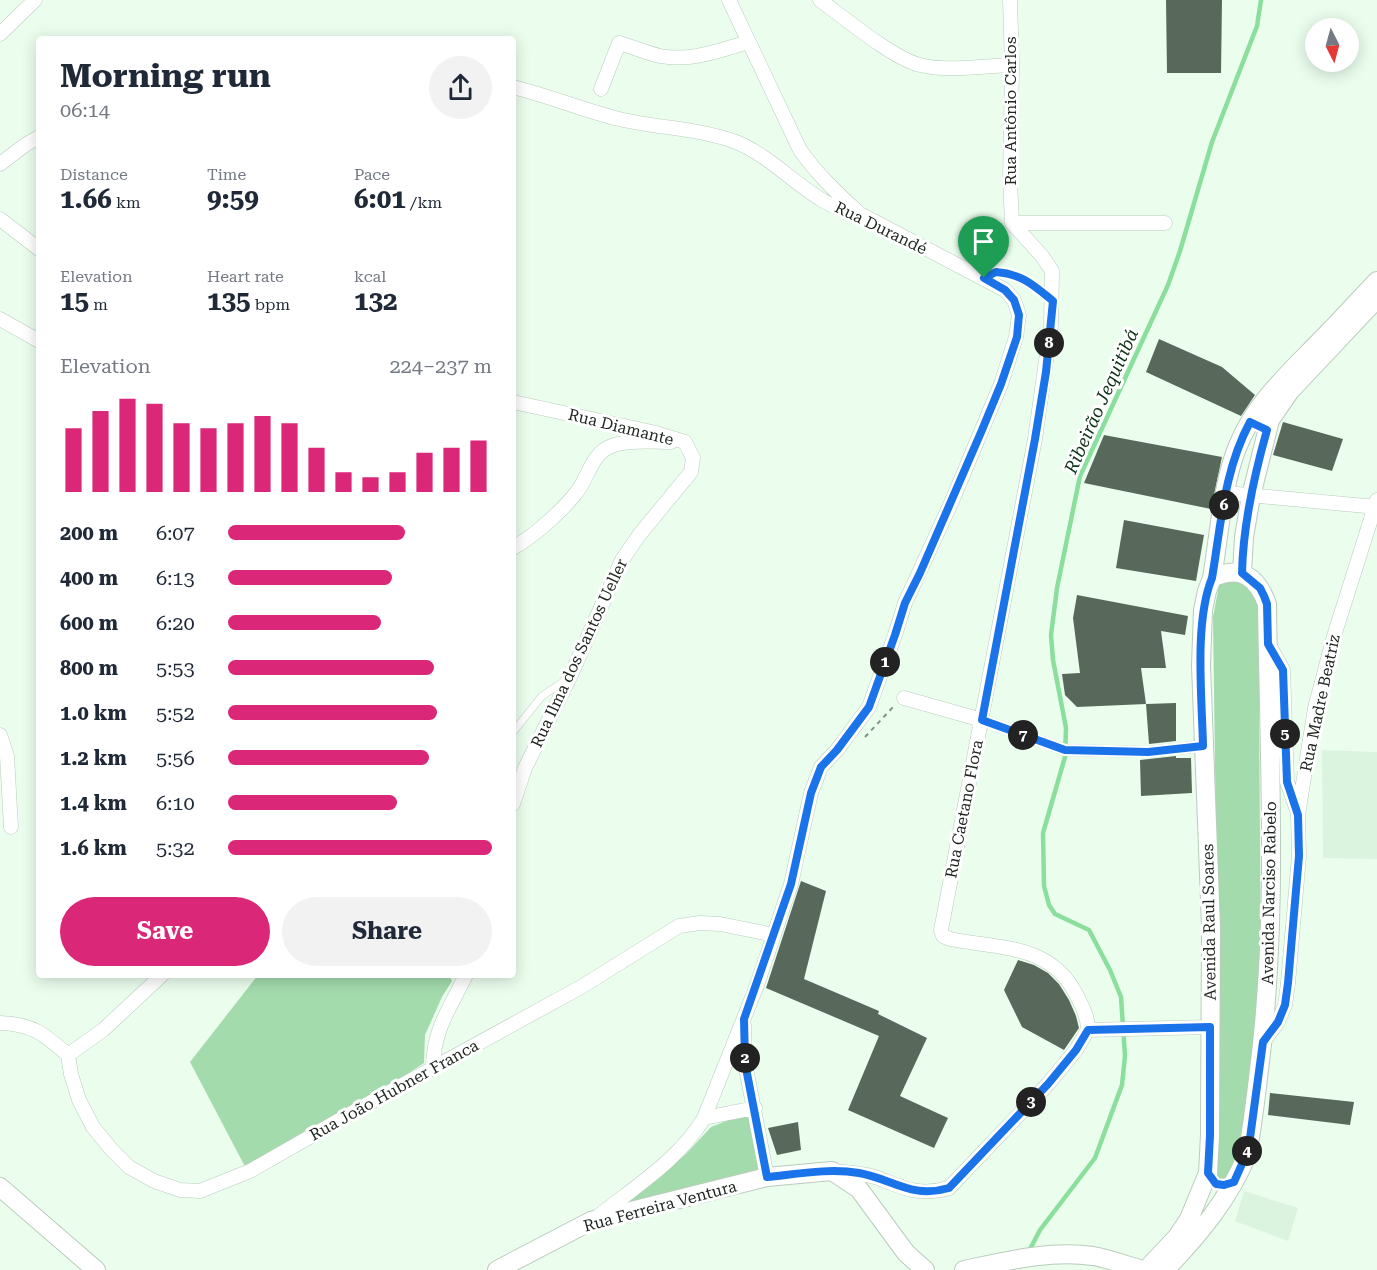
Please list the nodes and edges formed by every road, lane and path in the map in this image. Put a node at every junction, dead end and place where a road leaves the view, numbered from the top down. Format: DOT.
graph roads {
  1 [pos="35,0"];
  2 [pos="729,0"];
  3 [pos="820,0"];
  4 [pos="1010,0"];
  5 [pos="0,34"];
  6 [pos="749,42"];
  7 [pos="1012,65"];
  8 [pos="516,88"];
  9 [pos="601,89"];
  10 [pos="36,139"];
  11 [pos="0,164"];
  12 [pos="862,215"];
  13 [pos="0,219"];
  14 [pos="1012,223"];
  15 [pos="1166,223"];
  16 [pos="36,245"];
  17 [pos="984,278"];
  18 [pos="1377,281"];
  19 [pos="1371,299"];
  20 [pos="1053,301"];
  21 [pos="0,319"];
  22 [pos="36,339"];
  23 [pos="516,403"];
  24 [pos="1250,422"];
  25 [pos="1267,430"];
  26 [pos="685,442"];
  27 [pos="683,483"];
  28 [pos="1226,493"];
  29 [pos="1251,496"];
  30 [pos="1376,504"];
  31 [pos="516,546"];
  32 [pos="1242,573"];
  33 [pos="1209,584"];
  34 [pos="1268,644"];
  35 [pos="570,677"];
  36 [pos="904,698"];
  37 [pos="982,720"];
  38 [pos="516,728"];
  39 [pos="0,735"];
  40 [pos="1203,746"];
  41 [pos="516,795"];
  42 [pos="1298,815"];
  43 [pos="11,827"];
  44 [pos="774,934"];
  45 [pos="159,978"];
  46 [pos="464,978"];
  47 [pos="744,1019"];
  48 [pos="0,1023"];
  49 [pos="1210,1027"];
  50 [pos="1093,1030"];
  51 [pos="1263,1042"];
  52 [pos="68,1055"];
  53 [pos="433,1068"];
  54 [pos="755,1108"];
  55 [pos="704,1118"];
  56 [pos="832,1171"];
  57 [pos="1208,1173"];
  58 [pos="767,1177"];
  59 [pos="1234,1182"];
  60 [pos="3,1190"];
  61 [pos="591,1221"];
  62 [pos="96,1270"];
  63 [pos="497,1270"];
  64 [pos="925,1270"];
  65 [pos="964,1270"];
  66 [pos="1144,1270"];
  67 [pos="1165,1270"];
  1 -- 5 [label="street"];
  2 -- 6 [label="street"];
  3 -- 7 [label="street"];
  4 -- 7 [label="street, Rua Antônio Carlos"];
  6 -- 9 [label="street"];
  6 -- 12 [label="street"];
  7 -- 14 [label="street, Rua Antônio Carlos"];
  8 -- 12 [label="street, Rua Durandé"];
  10 -- 11 [label="street"];
  12 -- 17 [label="street, Rua Durandé"];
  13 -- 16 [label="street"];
  14 -- 15 [label="street"];
  14 -- 20 [label="street, Rua Caetano Flora"];
  17 -- 20 [label="path"];
  17 -- 44 [label="street, Rua Durandé"];
  18 -- 19 [label="street, Avenida Raul Soares"];
  19 -- 24 [label="street, Avenida Raul Soares"];
  19 -- 25 [label="street, Avenida Raul Soares"];
  20 -- 37 [label="street, Rua Caetano Flora"];
  21 -- 22 [label="street"];
  23 -- 26 [label="street, Rua Diamante"];
  24 -- 25 [label="street"];
  24 -- 28 [label="street, Avenida Raul Soares"];
  25 -- 29 [label="street, Avenida Raul Soares"];
  26 -- 27 [label="street, Rua Diamante"];
  26 -- 31 [label="street"];
  27 -- 35 [label="street, Rua Ilma dos Santos Ueller"];
  28 -- 29 [label="street"];
  28 -- 33 [label="street, Avenida Raul Soares"];
  29 -- 30 [label="street"];
  29 -- 32 [label="street, Avenida Raul Soares"];
  30 -- 42 [label="street, Rua Madre Beatriz"];
  32 -- 33 [label="street"];
  32 -- 34 [label="street, Avenida Narciso Rabelo"];
  33 -- 40 [label="street, Avenida Raul Soares"];
  34 -- 42 [label="street"];
  34 -- 51 [label="street, Avenida Narciso Rabelo"];
  35 -- 38 [label="lane"];
  35 -- 41 [label="street, Rua Ilma dos Santos Ueller"];
  36 -- 37 [label="street"];
  37 -- 40 [label="street"];
  37 -- 50 [label="street, Rua Caetano Flora"];
  39 -- 43 [label="street"];
  40 -- 49 [label="street, Avenida Raul Soares"];
  42 -- 51 [label="street, Rua Madre Beatriz"];
  44 -- 47 [label="street, Rua Durandé"];
  44 -- 53 [label="street, Rua João Hubner Franca"];
  45 -- 52 [label="street"];
  46 -- 53 [label="street"];
  47 -- 54 [label="street"];
  47 -- 55 [label="street, Rua Durandé"];
  48 -- 52 [label="street"];
  49 -- 50 [label="street"];
  49 -- 57 [label="street, Avenida Raul Soares"];
  50 -- 56 [label="street"];
  51 -- 59 [label="street, Avenida Narciso Rabelo"];
  52 -- 53 [label="street, Rua João Hubner Franca"];
  54 -- 55 [label="street"];
  54 -- 58 [label="street"];
  55 -- 61 [label="street, Rua Durandé"];
  56 -- 58 [label="street, Rua Ferreira Ventura"];
  56 -- 64 [label="street"];
  57 -- 59 [label="street"];
  57 -- 66 [label="street, Avenida Raul Soares"];
  58 -- 61 [label="street, Rua Ferreira Ventura"];
  59 -- 67 [label="street, Avenida Narciso Rabelo"];
  60 -- 62 [label="street"];
  61 -- 63 [label="street, Rua Ferreira Ventura"];
  65 -- 66 [label="street"];
}
